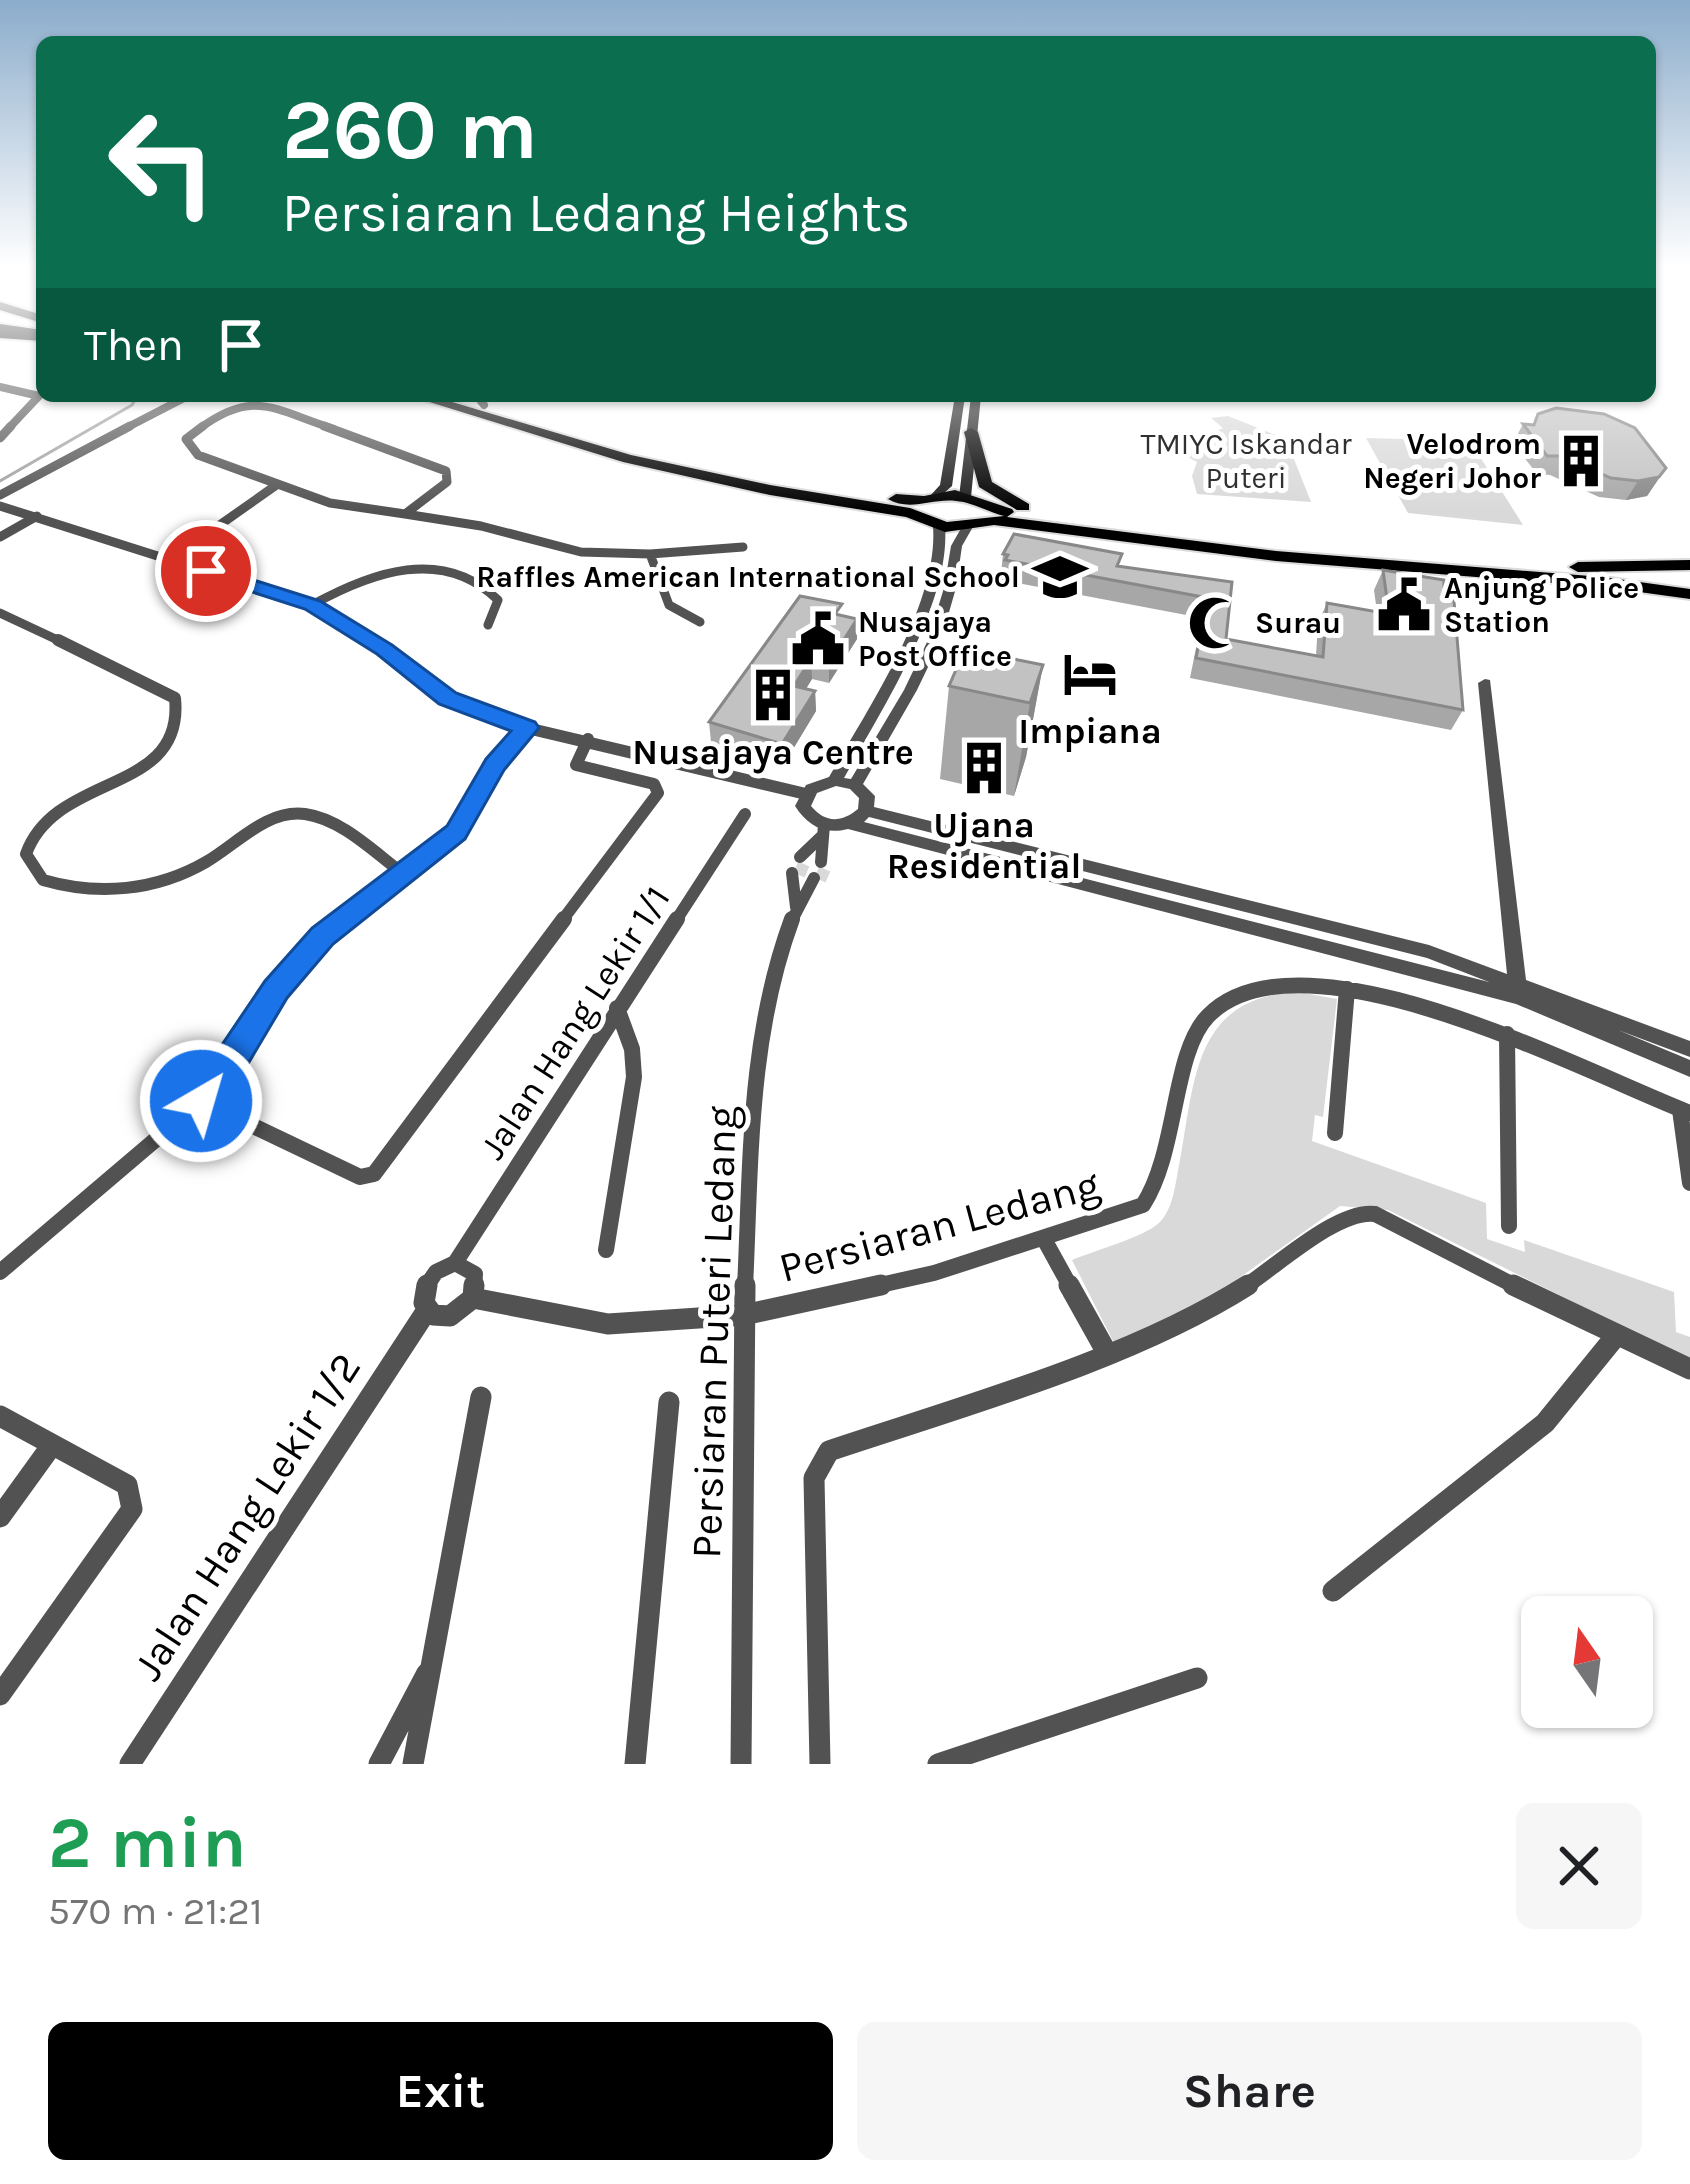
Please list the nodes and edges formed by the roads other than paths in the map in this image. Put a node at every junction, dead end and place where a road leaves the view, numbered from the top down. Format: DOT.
graph roads {
  1 [pos="0,387"];
  2 [pos="36,395"];
  3 [pos="36,399"];
  4 [pos="177,402"];
  5 [pos="437,402"];
  6 [pos="488,402"];
  7 [pos="959,402"];
  8 [pos="975,402"];
  9 [pos="971,432"];
  10 [pos="0,438"];
  11 [pos="275,486"];
  12 [pos="0,495"];
  13 [pos="927,504"];
  14 [pos="0,506"];
  15 [pos="973,512"];
  16 [pos="404,515"];
  17 [pos="37,516"];
  18 [pos="938,526"];
  19 [pos="1078,527"];
  20 [pos="0,537"];
  21 [pos="743,547"];
  22 [pos="957,548"];
  23 [pos="650,554"];
  24 [pos="170,560"];
  25 [pos="1690,570"];
  26 [pos="1602,576"];
  27 [pos="1690,590"];
  28 [pos="313,605"];
  29 [pos="0,613"];
  30 [pos="700,622"];
  31 [pos="488,626"];
  32 [pos="1485,683"];
  33 [pos="527,728"];
  34 [pos="588,739"];
  35 [pos="835,781"];
  36 [pos="855,785"];
  37 [pos="806,794"];
  38 [pos="745,814"];
  39 [pos="859,817"];
  40 [pos="823,830"];
  41 [pos="401,872"];
  42 [pos="796,907"];
  43 [pos="1347,989"];
  44 [pos="1518,989"];
  45 [pos="617,1008"];
  46 [pos="1507,1034"];
  47 [pos="1690,1049"];
  48 [pos="1690,1069"];
  49 [pos="201,1101"];
  50 [pos="1685,1111"];
  51 [pos="1335,1133"];
  52 [pos="1690,1183"];
  53 [pos="1509,1226"];
  54 [pos="1044,1239"];
  55 [pos="606,1250"];
  56 [pos="455,1263"];
  57 [pos="0,1271"];
  58 [pos="472,1298"];
  59 [pos="427,1310"];
  60 [pos="744,1316"];
  61 [pos="1616,1337"];
  62 [pos="1107,1352"];
  63 [pos="1690,1369"];
  64 [pos="481,1397"];
  65 [pos="669,1402"];
  66 [pos="0,1416"];
  67 [pos="52,1444"];
  68 [pos="0,1517"];
  69 [pos="1333,1591"];
  70 [pos="434,1660"];
  71 [pos="1197,1678"];
  72 [pos="0,1694"];
  73 [pos="130,1764"];
  74 [pos="379,1764"];
  75 [pos="413,1764"];
  76 [pos="635,1764"];
  77 [pos="741,1764"];
  78 [pos="820,1764"];
  79 [pos="938,1764"];
  1 -- 2 [label="street"];
  3 -- 10 [label="street"];
  4 -- 12 [label="street"];
  5 -- 13 [label="highway"];
  6 -- 13 [label="highway"];
  7 -- 13 [label="main road"];
  8 -- 9 [label="main road"];
  9 -- 15 [label="main road"];
  9 -- 19 [label="highway"];
  11 -- 16 [label="street"];
  11 -- 16 [label="street"];
  11 -- 24 [label="street"];
  13 -- 15 [label="highway"];
  13 -- 18 [label="highway"];
  14 -- 17 [label="street"];
  15 -- 18 [label="highway"];
  15 -- 19 [label="highway"];
  15 -- 22 [label="street"];
  16 -- 23 [label="street"];
  17 -- 20 [label="street"];
  17 -- 24 [label="street"];
  18 -- 35 [label="street"];
  19 -- 22 [label="highway"];
  19 -- 26 [label="highway"];
  21 -- 23 [label="street"];
  22 -- 36 [label="street"];
  23 -- 30 [label="street"];
  24 -- 28 [label="street"];
  25 -- 26 [label="highway"];
  26 -- 27 [label="highway"];
  28 -- 31 [label="street"];
  28 -- 33 [label="street"];
  29 -- 41 [label="street"];
  32 -- 44 [label="street"];
  33 -- 34 [label="street"];
  33 -- 41 [label="street"];
  34 -- 37 [label="street"];
  34 -- 49 [label="street"];
  35 -- 36 [label="street"];
  35 -- 37 [label="street"];
  36 -- 39 [label="street"];
  37 -- 40 [label="street"];
  38 -- 45 [label="street, Jalan Hang Lekir 1/1"];
  39 -- 40 [label="street"];
  39 -- 44 [label="street"];
  40 -- 40 [label="street"];
  41 -- 49 [label="street"];
  42 -- 42 [label="street"];
  42 -- 60 [label="street, Persiaran Puteri Ledang"];
  43 -- 46 [label="street, Persiaran Ledang"];
  43 -- 51 [label="street"];
  43 -- 54 [label="street, Persiaran Ledang"];
  44 -- 47 [label="street"];
  44 -- 48 [label="street"];
  45 -- 55 [label="street"];
  45 -- 56 [label="street, Jalan Hang Lekir 1/1"];
  46 -- 50 [label="street, Persiaran Ledang"];
  46 -- 53 [label="street"];
  49 -- 57 [label="street"];
  50 -- 52 [label="street"];
  54 -- 60 [label="street, Persiaran Ledang"];
  54 -- 62 [label="street"];
  56 -- 58 [label="street"];
  56 -- 59 [label="street"];
  58 -- 59 [label="street"];
  58 -- 60 [label="street, Persiaran Ledang"];
  59 -- 73 [label="street, Jalan Hang Lekir 1/2"];
  60 -- 77 [label="street, Persiaran Puteri Ledang"];
  61 -- 62 [label="street"];
  61 -- 63 [label="street"];
  61 -- 69 [label="street"];
  62 -- 78 [label="street"];
  64 -- 70 [label="street"];
  65 -- 76 [label="street"];
  66 -- 67 [label="street"];
  67 -- 68 [label="street"];
  67 -- 72 [label="street"];
  70 -- 74 [label="street"];
  70 -- 75 [label="street"];
  71 -- 79 [label="street"];
}
